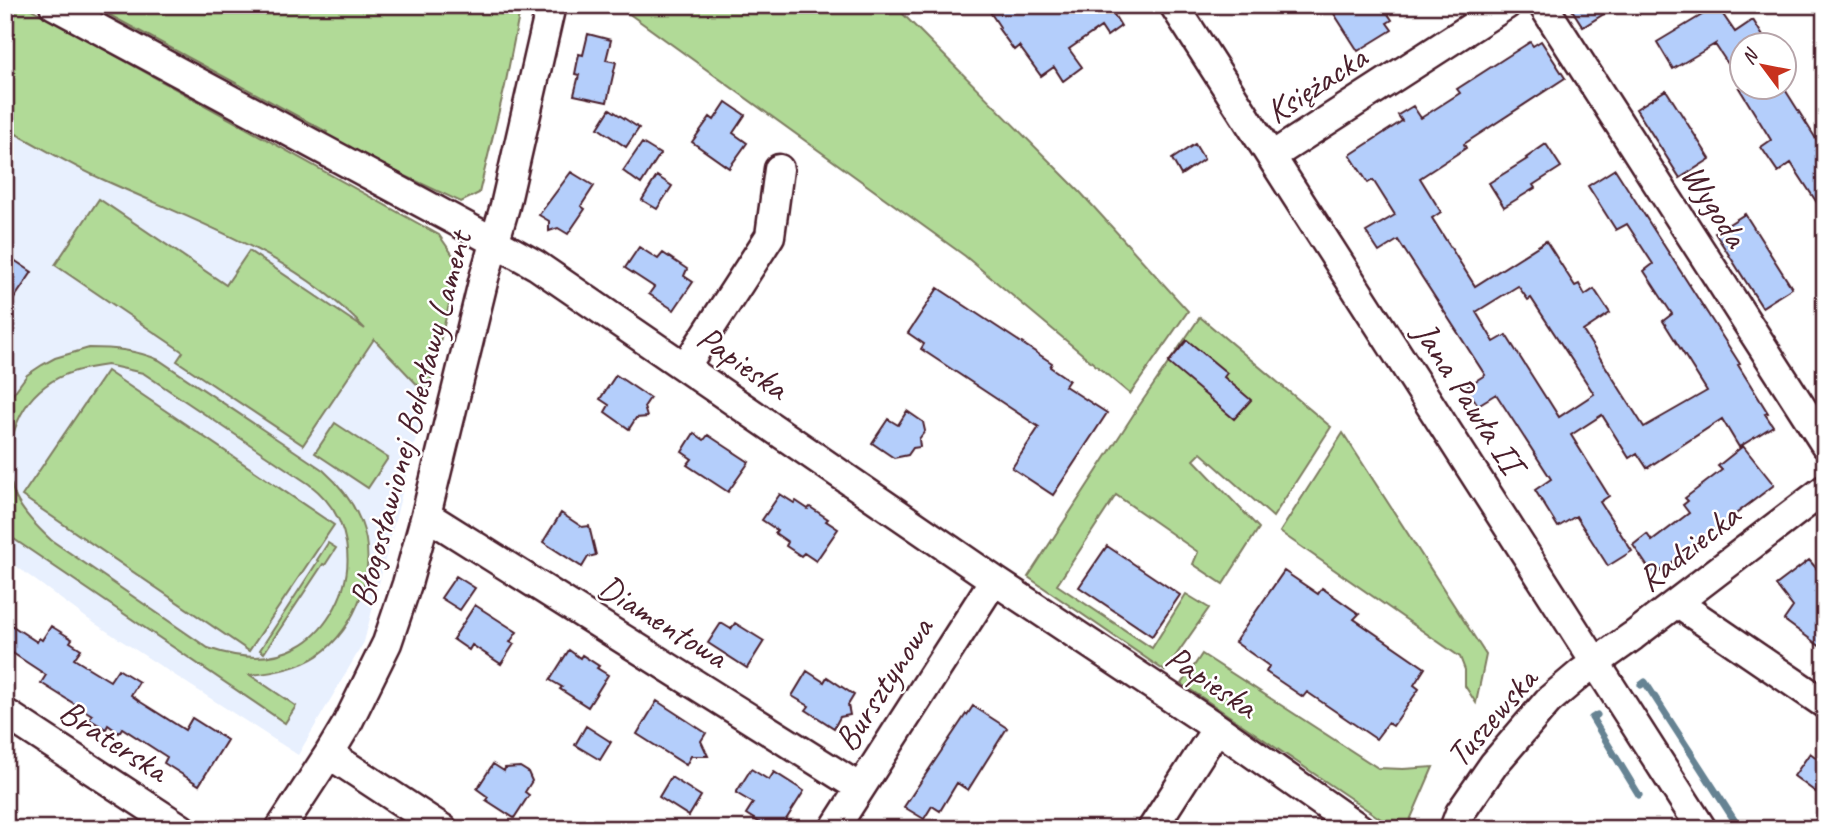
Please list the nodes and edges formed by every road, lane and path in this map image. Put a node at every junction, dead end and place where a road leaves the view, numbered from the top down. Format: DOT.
graph roads {
  1 [pos="54,5"];
  2 [pos="551,5"];
  3 [pos="1174,5"];
  4 [pos="1506,5"];
  5 [pos="1543,5"];
  6 [pos="1272,156"];
  7 [pos="779,169"];
  8 [pos="495,242"];
  9 [pos="685,367"];
  10 [pos="1825,444"];
  11 [pos="1825,489"];
  12 [pos="426,515"];
  13 [pos="994,580"];
  14 [pos="1677,603"];
  15 [pos="1596,663"];
  16 [pos="1825,704"];
  17 [pos="5,713"];
  18 [pos="1217,728"];
  19 [pos="330,754"];
  20 [pos="860,788"];
  21 [pos="1326,819"];
  22 [pos="182,829"];
  23 [pos="280,829"];
  24 [pos="443,829"];
  25 [pos="834,829"];
  26 [pos="1152,829"];
  27 [pos="1360,829"];
  28 [pos="1454,829"];
  29 [pos="1702,829"];
  1 -- 8 [label="street, Papieska"];
  2 -- 8 [label="street, Błogosławionej Bolesławy Lament"];
  3 -- 6 [label="street, Jana Pawła II"];
  4 -- 6 [label="street, Księżacka"];
  5 -- 10 [label="street, Wygoda"];
  6 -- 15 [label="street, Jana Pawła II"];
  7 -- 9 [label="street"];
  8 -- 9 [label="street, Papieska"];
  8 -- 12 [label="street, Błogosławionej Bolesławy Lament"];
  9 -- 13 [label="street, Papieska"];
  11 -- 14 [label="street, Radziecka"];
  12 -- 19 [label="street, Błogosławionej Bolesławy Lament"];
  12 -- 20 [label="street, Diamentowa"];
  13 -- 18 [label="street, Papieska"];
  13 -- 20 [label="street, Bursztynowa"];
  14 -- 15 [label="street, Radziecka"];
  14 -- 16 [label="street"];
  15 -- 28 [label="street, Tuszewska"];
  15 -- 29 [label="street, Jana Pawła II"];
  17 -- 22 [label="street, Braterska"];
  18 -- 21 [label="street, Papieska"];
  18 -- 26 [label="street"];
  19 -- 23 [label="street, Błogosławionej Bolesławy Lament"];
  19 -- 24 [label="street"];
  20 -- 25 [label="street, Bursztynowa"];
  21 -- 27 [label="street, Papieska"];
}
